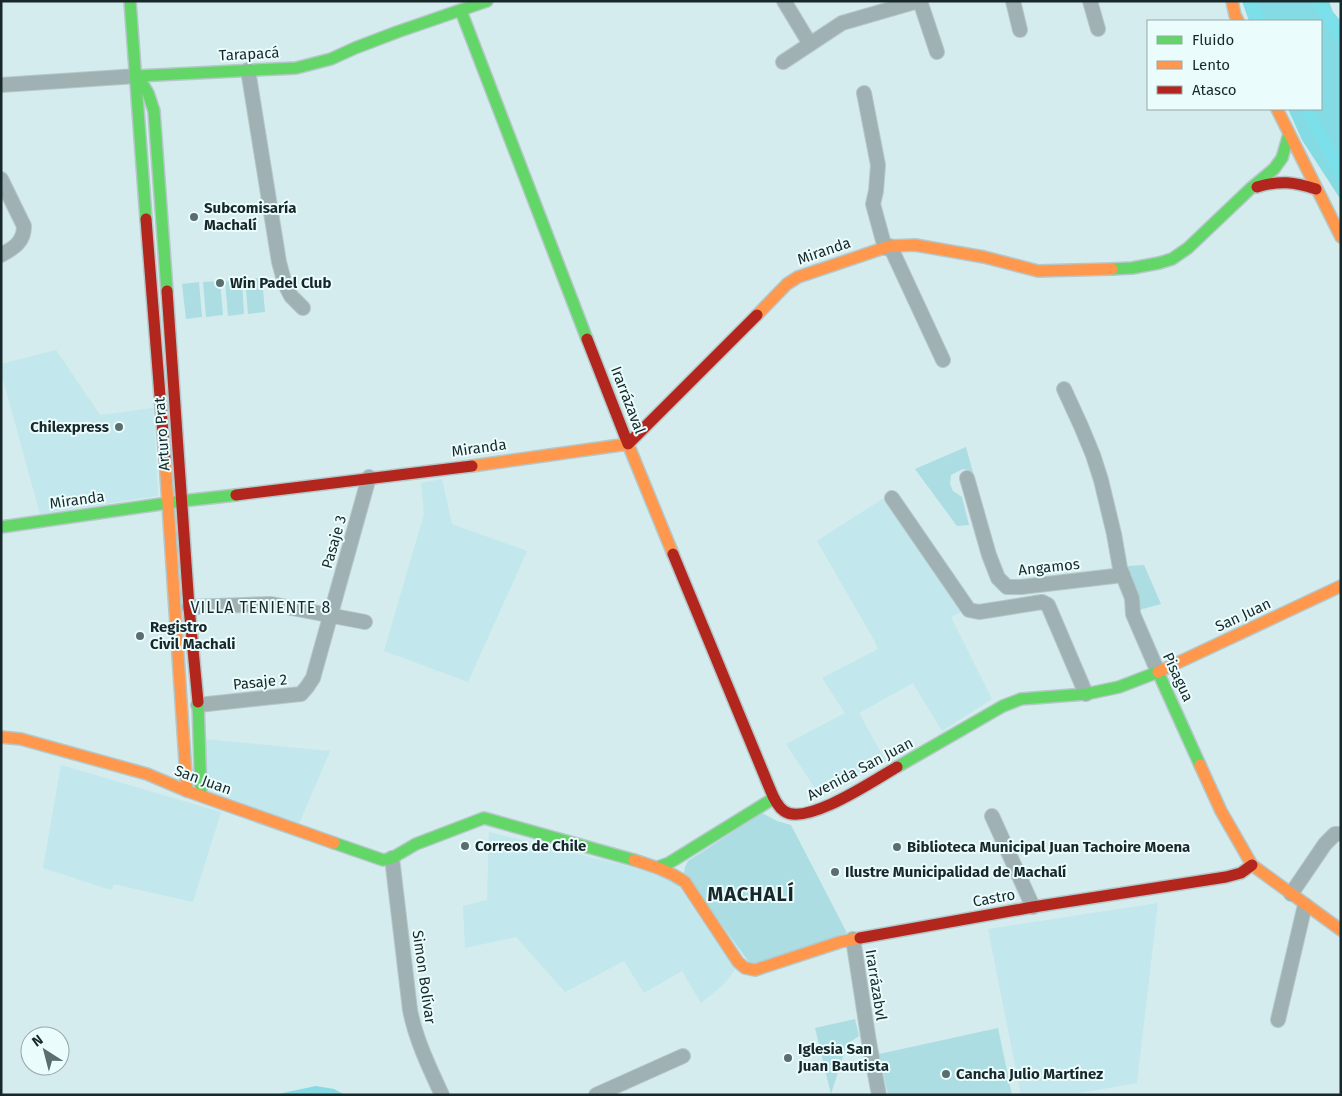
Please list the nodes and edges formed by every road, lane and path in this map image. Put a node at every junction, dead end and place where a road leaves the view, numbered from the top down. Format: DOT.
graph roads {
  1 [pos="130,1"];
  2 [pos="487,1"];
  3 [pos="784,1"];
  4 [pos="919,1"];
  5 [pos="1013,1"];
  6 [pos="1090,1"];
  7 [pos="1232,1"];
  8 [pos="461,11"];
  9 [pos="1238,20"];
  10 [pos="1020,30"];
  11 [pos="1098,30"];
  12 [pos="810,44"];
  13 [pos="937,52"];
  14 [pos="783,62"];
  15 [pos="248,70"];
  16 [pos="137,76"];
  17 [pos="1,85"];
  18 [pos="864,93"];
  19 [pos="1277,110"];
  20 [pos="1288,134"];
  21 [pos="1,179"];
  22 [pos="1250,189"];
  23 [pos="1316,189"];
  24 [pos="1341,237"];
  25 [pos="887,247"];
  26 [pos="1,255"];
  27 [pos="304,308"];
  28 [pos="943,360"];
  29 [pos="1064,389"];
  30 [pos="628,444"];
  31 [pos="369,477"];
  32 [pos="967,478"];
  33 [pos="892,498"];
  34 [pos="182,502"];
  35 [pos="168,504"];
  36 [pos="1,527"];
  37 [pos="1123,574"];
  38 [pos="1341,586"];
  39 [pos="189,606"];
  40 [pos="330,615"];
  41 [pos="365,622"];
  42 [pos="1158,672"];
  43 [pos="1086,694"];
  44 [pos="198,704"];
  45 [pos="1,737"];
  46 [pos="187,791"];
  47 [pos="200,795"];
  48 [pos="774,798"];
  49 [pos="992,816"];
  50 [pos="1341,834"];
  51 [pos="392,858"];
  52 [pos="1252,865"];
  53 [pos="658,867"];
  54 [pos="1291,894"];
  55 [pos="1306,905"];
  56 [pos="1033,907"];
  57 [pos="1341,930"];
  58 [pos="853,939"];
  59 [pos="1278,1020"];
  60 [pos="683,1056"];
  61 [pos="442,1095"];
  62 [pos="596,1095"];
  63 [pos="879,1095"];
  1 -- 16 [label="main road, Arturo Prat"];
  2 -- 8 [label="main road, Tarapacá"];
  3 -- 12 [label="street"];
  4 -- 12 [label="street"];
  4 -- 13 [label="street"];
  5 -- 10 [label="street"];
  6 -- 11 [label="street"];
  7 -- 9 [label="main road"];
  8 -- 15 [label="main road, Tarapacá"];
  8 -- 30 [label="main road, Irarrázaval"];
  12 -- 14 [label="street"];
  15 -- 16 [label="main road, Tarapacá"];
  15 -- 27 [label="street"];
  16 -- 17 [label="street, Tarapacá"];
  16 -- 34 [label="main road, Arturo Prat"];
  16 -- 35 [label="main road, Arturo Prat"];
  18 -- 25 [label="street"];
  19 -- 20 [label="main road"];
  20 -- 22 [label="main road, Miranda"];
  20 -- 23 [label="main road"];
  21 -- 26 [label="street"];
  22 -- 23 [label="main road, Miranda"];
  22 -- 25 [label="main road, Miranda"];
  23 -- 24 [label="main road"];
  25 -- 28 [label="street"];
  25 -- 30 [label="main road, Miranda"];
  29 -- 37 [label="street, Pisagua"];
  30 -- 31 [label="main road, Miranda"];
  30 -- 48 [label="main road, Irarrázaval"];
  31 -- 34 [label="main road, Miranda"];
  31 -- 40 [label="street, Pasaje 3"];
  32 -- 37 [label="street, Angamos"];
  33 -- 43 [label="street"];
  34 -- 35 [label="main road, Miranda"];
  34 -- 39 [label="main road, Arturo Prat"];
  35 -- 36 [label="main road, Miranda"];
  35 -- 46 [label="main road, Arturo Prat"];
  37 -- 42 [label="street, Pisagua"];
  38 -- 42 [label="main road, San Juan"];
  39 -- 40 [label="street"];
  39 -- 44 [label="main road, Arturo Prat"];
  40 -- 41 [label="street"];
  40 -- 44 [label="street, Pasaje 2"];
  42 -- 43 [label="main road, Avenida San Juan"];
  42 -- 52 [label="main road, Pisagua"];
  43 -- 48 [label="main road, Avenida San Juan"];
  44 -- 47 [label="main road, Arturo Prat"];
  45 -- 46 [label="main road, San Juan"];
  46 -- 47 [label="main road, San Juan"];
  47 -- 51 [label="main road, San Juan"];
  48 -- 53 [label="main road"];
  49 -- 56 [label="street"];
  50 -- 54 [label="street"];
  51 -- 53 [label="main road"];
  51 -- 61 [label="street, Simon Bolívar"];
  52 -- 54 [label="main road, Pisagua"];
  52 -- 56 [label="main road, Castro"];
  53 -- 58 [label="main road, Castro"];
  54 -- 55 [label="main road, Pisagua"];
  55 -- 57 [label="main road, Pisagua"];
  55 -- 59 [label="street"];
  56 -- 58 [label="main road, Castro"];
  58 -- 63 [label="street, Irarrázabvl"];
  60 -- 62 [label="street"];
}
